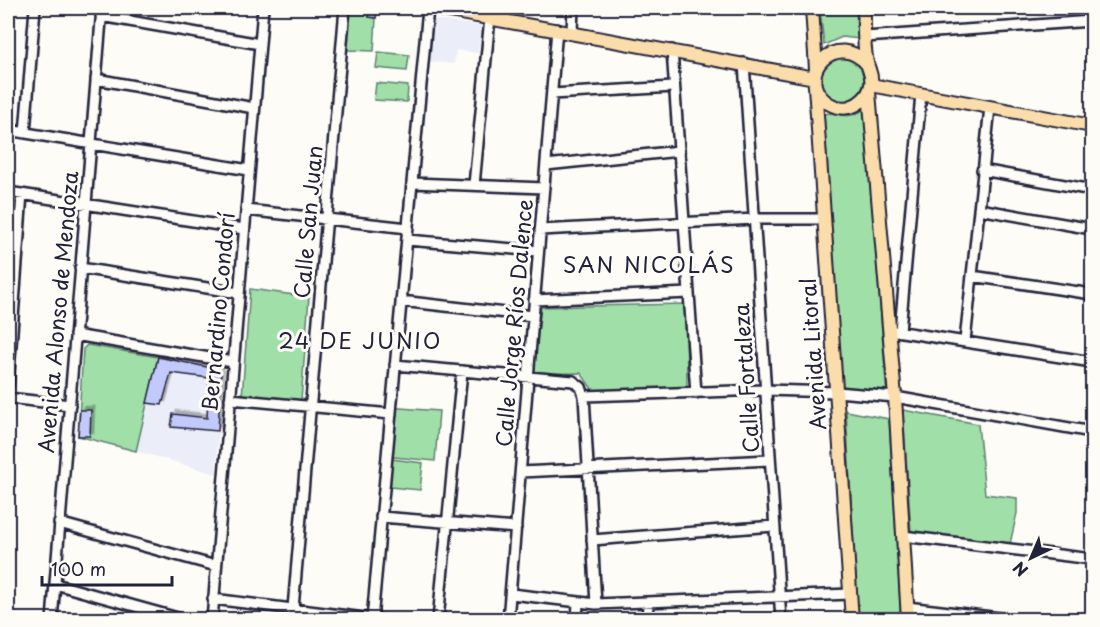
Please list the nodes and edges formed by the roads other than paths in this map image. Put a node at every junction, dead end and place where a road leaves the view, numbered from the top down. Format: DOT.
graph roads {
  1 [pos="35,8"];
  2 [pos="263,8"];
  3 [pos="345,8"];
  4 [pos="428,8"];
  5 [pos="433,8"];
  6 [pos="438,8"];
  7 [pos="573,8"];
  8 [pos="812,8"];
  9 [pos="864,8"];
  10 [pos="101,12"];
  11 [pos="505,14"];
  12 [pos="490,17"];
  13 [pos="1092,21"];
  14 [pos="557,29"];
  15 [pos="572,32"];
  16 [pos="865,37"];
  17 [pos="260,44"];
  18 [pos="672,50"];
  19 [pos="744,63"];
  20 [pos="867,64"];
  21 [pos="815,78"];
  22 [pos="96,79"];
  23 [pos="675,87"];
  24 [pos="870,88"];
  25 [pos="552,94"];
  26 [pos="921,94"];
  27 [pos="990,107"];
  28 [pos="254,108"];
  29 [pos="1092,126"];
  30 [pos="8,130"];
  31 [pos="25,133"];
  32 [pos="90,144"];
  33 [pos="679,151"];
  34 [pos="546,165"];
  35 [pos="249,170"];
  36 [pos="982,170"];
  37 [pos="412,183"];
  38 [pos="474,185"];
  39 [pos="543,188"];
  40 [pos="1092,190"];
  41 [pos="8,192"];
  42 [pos="22,194"];
  43 [pos="86,204"];
  44 [pos="979,209"];
  45 [pos="246,210"];
  46 [pos="327,219"];
  47 [pos="754,219"];
  48 [pos="824,219"];
  49 [pos="684,223"];
  50 [pos="408,228"];
  51 [pos="244,229"];
  52 [pos="1092,229"];
  53 [pos="540,230"];
  54 [pos="407,240"];
  55 [pos="538,251"];
  56 [pos="80,268"];
  57 [pos="972,276"];
  58 [pos="239,293"];
  59 [pos="689,293"];
  60 [pos="1092,294"];
  61 [pos="534,300"];
  62 [pos="401,302"];
  63 [pos="533,315"];
  64 [pos="894,331"];
  65 [pos="75,335"];
  66 [pos="965,341"];
  67 [pos="233,362"];
  68 [pos="1092,362"];
  69 [pos="395,365"];
  70 [pos="462,372"];
  71 [pos="527,378"];
  72 [pos="8,387"];
  73 [pos="765,390"];
  74 [pos="837,392"];
  75 [pos="696,393"];
  76 [pos="584,396"];
  77 [pos="895,397"];
  78 [pos="8,398"];
  79 [pos="230,399"];
  80 [pos="70,405"];
  81 [pos="311,406"];
  82 [pos="391,414"];
  83 [pos="1092,432"];
  84 [pos="770,460"];
  85 [pos="587,469"];
  86 [pos="521,472"];
  87 [pos="381,517"];
  88 [pos="447,522"];
  89 [pos="59,523"];
  90 [pos="774,526"];
  91 [pos="516,528"];
  92 [pos="903,536"];
  93 [pos="592,540"];
  94 [pos="1092,559"];
  95 [pos="216,566"];
  96 [pos="55,584"];
  97 [pos="511,594"];
  98 [pos="850,594"];
  99 [pos="780,598"];
  100 [pos="213,599"];
  101 [pos="578,603"];
  102 [pos="596,604"];
  103 [pos="648,604"];
  104 [pos="293,609"];
  105 [pos="908,613"];
  106 [pos="981,617"];
  107 [pos="375,619"];
  108 [pos="52,620"];
  109 [pos="185,620"];
  110 [pos="212,620"];
  111 [pos="292,620"];
  112 [pos="438,620"];
  113 [pos="508,620"];
  114 [pos="577,620"];
  115 [pos="647,620"];
  116 [pos="781,620"];
  117 [pos="852,620"];
  118 [pos="1017,620"];
  1 -- 31 [label="street"];
  2 -- 17 [label="street, Bernardino Condorí"];
  3 -- 46 [label="street, Calle San Juan"];
  4 -- 37 [label="street"];
  5 -- 6 [label="main road"];
  6 -- 12 [label="main road"];
  7 -- 15 [label="street"];
  8 -- 21 [label="main road, Avenida Litoral"];
  9 -- 16 [label="main road"];
  10 -- 17 [label="street"];
  10 -- 22 [label="street, Avenida Alonso de Mendoza"];
  11 -- 12 [label="main road"];
  11 -- 14 [label="main road"];
  12 -- 38 [label="street"];
  13 -- 16 [label="street"];
  14 -- 15 [label="main road"];
  14 -- 25 [label="street, Calle Jorge Ríos Dalence"];
  15 -- 18 [label="main road"];
  16 -- 20 [label="main road"];
  17 -- 28 [label="street, Bernardino Condorí"];
  18 -- 19 [label="main road"];
  18 -- 23 [label="street"];
  19 -- 21 [label="main road"];
  19 -- 47 [label="street, Calle Fortaleza"];
  20 -- 21 [label="main road"];
  20 -- 24 [label="main road"];
  21 -- 24 [label="main road"];
  21 -- 48 [label="main road, Avenida Litoral"];
  22 -- 28 [label="street"];
  22 -- 32 [label="street, Avenida Alonso de Mendoza"];
  23 -- 25 [label="street"];
  23 -- 33 [label="street"];
  24 -- 26 [label="main road"];
  24 -- 64 [label="main road"];
  25 -- 34 [label="street, Calle Jorge Ríos Dalence"];
  26 -- 27 [label="main road"];
  26 -- 64 [label="street"];
  27 -- 29 [label="main road"];
  27 -- 36 [label="street"];
  28 -- 35 [label="street, Bernardino Condorí"];
  30 -- 31 [label="street"];
  31 -- 32 [label="street"];
  32 -- 35 [label="street"];
  32 -- 43 [label="street, Avenida Alonso de Mendoza"];
  33 -- 34 [label="street"];
  33 -- 49 [label="street"];
  34 -- 39 [label="street, Calle Jorge Ríos Dalence"];
  35 -- 45 [label="street, Bernardino Condorí"];
  36 -- 40 [label="street"];
  36 -- 44 [label="street"];
  37 -- 38 [label="street"];
  37 -- 50 [label="street"];
  38 -- 39 [label="street"];
  39 -- 53 [label="street, Calle Jorge Ríos Dalence"];
  41 -- 42 [label="street"];
  42 -- 43 [label="street"];
  42 -- 72 [label="street"];
  43 -- 51 [label="street"];
  43 -- 56 [label="street, Avenida Alonso de Mendoza"];
  44 -- 52 [label="street"];
  44 -- 57 [label="street"];
  45 -- 46 [label="street"];
  45 -- 51 [label="street, Bernardino Condorí"];
  46 -- 50 [label="street"];
  46 -- 81 [label="street, Calle San Juan"];
  47 -- 48 [label="street"];
  47 -- 49 [label="street"];
  47 -- 73 [label="street, Calle Fortaleza"];
  48 -- 74 [label="main road, Avenida Litoral"];
  49 -- 53 [label="street"];
  49 -- 59 [label="street"];
  50 -- 54 [label="street"];
  51 -- 58 [label="street, Bernardino Condorí"];
  53 -- 55 [label="street, Calle Jorge Ríos Dalence"];
  54 -- 55 [label="street"];
  54 -- 62 [label="street"];
  55 -- 61 [label="street, Calle Jorge Ríos Dalence"];
  56 -- 58 [label="street"];
  56 -- 65 [label="street, Avenida Alonso de Mendoza"];
  57 -- 60 [label="street"];
  57 -- 66 [label="street"];
  58 -- 67 [label="street, Bernardino Condorí"];
  59 -- 61 [label="street"];
  59 -- 75 [label="street"];
  61 -- 63 [label="street, Calle Jorge Ríos Dalence"];
  62 -- 63 [label="street"];
  62 -- 69 [label="street"];
  63 -- 71 [label="street, Calle Jorge Ríos Dalence"];
  64 -- 66 [label="street"];
  64 -- 77 [label="main road"];
  65 -- 67 [label="street"];
  65 -- 80 [label="street, Avenida Alonso de Mendoza"];
  66 -- 68 [label="street"];
  67 -- 79 [label="street, Bernardino Condorí"];
  69 -- 70 [label="street"];
  69 -- 82 [label="street"];
  70 -- 71 [label="street"];
  70 -- 88 [label="street"];
  71 -- 76 [label="street"];
  71 -- 86 [label="street, Calle Jorge Ríos Dalence"];
  73 -- 74 [label="street"];
  73 -- 75 [label="street"];
  73 -- 84 [label="street, Calle Fortaleza"];
  74 -- 77 [label="street"];
  74 -- 98 [label="main road, Avenida Litoral"];
  75 -- 76 [label="street"];
  76 -- 85 [label="street"];
  77 -- 83 [label="street"];
  77 -- 92 [label="main road"];
  78 -- 80 [label="street"];
  79 -- 81 [label="street"];
  79 -- 95 [label="street, Bernardino Condorí"];
  80 -- 89 [label="street, Avenida Alonso de Mendoza"];
  81 -- 82 [label="street"];
  81 -- 104 [label="street, Calle San Juan"];
  82 -- 87 [label="street"];
  84 -- 85 [label="street"];
  84 -- 90 [label="street, Calle Fortaleza"];
  85 -- 86 [label="street"];
  85 -- 93 [label="street"];
  86 -- 91 [label="street, Calle Jorge Ríos Dalence"];
  87 -- 88 [label="street"];
  87 -- 107 [label="street"];
  88 -- 91 [label="street"];
  88 -- 112 [label="street"];
  89 -- 95 [label="street"];
  89 -- 96 [label="street, Avenida Alonso de Mendoza"];
  90 -- 93 [label="street"];
  90 -- 99 [label="street, Calle Fortaleza"];
  91 -- 97 [label="street, Calle Jorge Ríos Dalence"];
  92 -- 94 [label="street"];
  92 -- 105 [label="main road"];
  93 -- 102 [label="street"];
  95 -- 100 [label="street, Bernardino Condorí"];
  96 -- 108 [label="street, Avenida Alonso de Mendoza"];
  96 -- 109 [label="street"];
  97 -- 101 [label="street"];
  97 -- 113 [label="street, Calle Jorge Ríos Dalence"];
  98 -- 99 [label="street"];
  98 -- 117 [label="main road, Avenida Litoral"];
  99 -- 103 [label="street"];
  99 -- 116 [label="street, Calle Fortaleza"];
  100 -- 104 [label="street"];
  100 -- 110 [label="street, Bernardino Condorí"];
  101 -- 102 [label="street"];
  101 -- 114 [label="street"];
  102 -- 103 [label="street"];
  103 -- 115 [label="street"];
  104 -- 107 [label="street"];
  104 -- 111 [label="street, Calle San Juan"];
  105 -- 106 [label="street"];
  106 -- 118 [label="street"];
}
